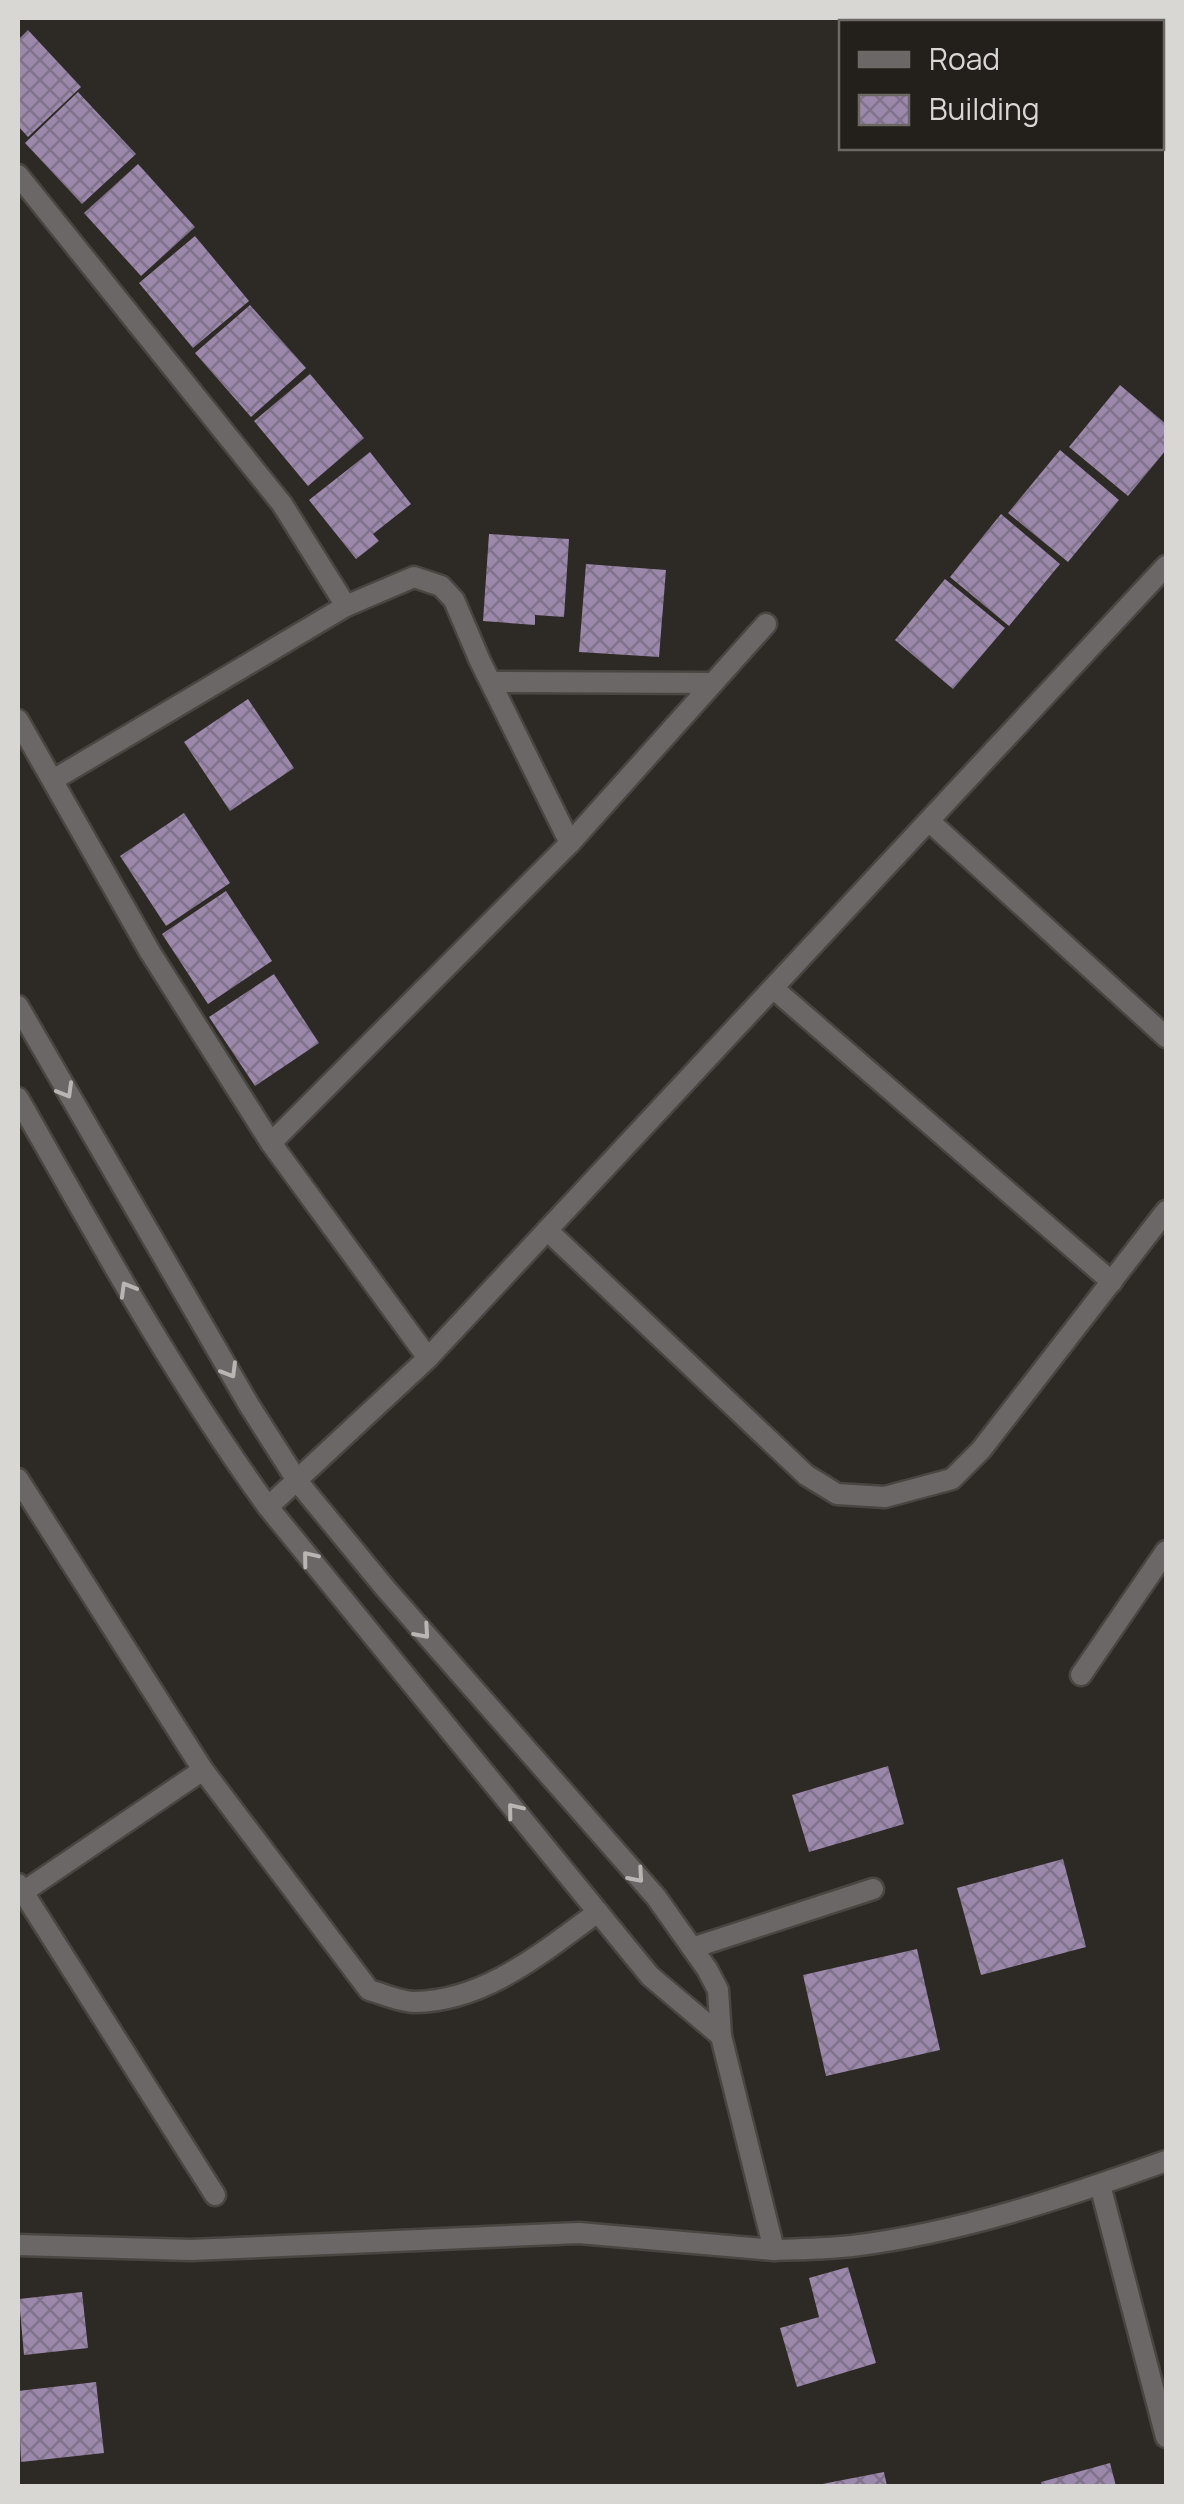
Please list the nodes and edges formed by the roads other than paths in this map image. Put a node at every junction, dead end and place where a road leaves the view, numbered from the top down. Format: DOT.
graph roads {
  1 [pos="18,176"];
  2 [pos="25,199"];
  3 [pos="1162,580"];
  4 [pos="346,606"];
  5 [pos="766,624"];
  6 [pos="491,682"];
  7 [pos="713,684"];
  8 [pos="18,720"];
  9 [pos="52,780"];
  10 [pos="929,820"];
  11 [pos="570,843"];
  12 [pos="773,988"];
  13 [pos="18,1006"];
  14 [pos="1166,1037"];
  15 [pos="18,1098"];
  16 [pos="270,1144"];
  17 [pos="1166,1211"];
  18 [pos="547,1230"];
  19 [pos="1112,1282"];
  20 [pos="428,1358"];
  21 [pos="18,1479"];
  22 [pos="298,1482"];
  23 [pos="268,1507"];
  24 [pos="1166,1551"];
  25 [pos="1080,1676"];
  26 [pos="203,1770"];
  27 [pos="20,1888"];
  28 [pos="873,1889"];
  29 [pos="598,1912"];
  30 [pos="692,1948"];
  31 [pos="721,2036"];
  32 [pos="1166,2161"];
  33 [pos="1100,2185"];
  34 [pos="214,2194"];
  35 [pos="18,2245"];
  36 [pos="774,2250"];
  37 [pos="1166,2437"];
  1 -- 2 [label="street"];
  2 -- 4 [label="street"];
  3 -- 10 [label="street"];
  4 -- 6 [label="street"];
  4 -- 9 [label="street"];
  5 -- 7 [label="street"];
  6 -- 7 [label="street"];
  6 -- 11 [label="street"];
  7 -- 11 [label="street"];
  8 -- 9 [label="street"];
  9 -- 16 [label="street"];
  10 -- 12 [label="street"];
  10 -- 14 [label="street"];
  11 -- 16 [label="street"];
  12 -- 18 [label="street"];
  12 -- 19 [label="street"];
  13 -- 22 [label="street, one-way"];
  23 -- 15 [label="street, one-way"];
  16 -- 20 [label="street"];
  17 -- 19 [label="street"];
  18 -- 19 [label="street"];
  18 -- 20 [label="street"];
  20 -- 22 [label="street"];
  21 -- 26 [label="street"];
  22 -- 23 [label="street"];
  22 -- 30 [label="street, one-way"];
  29 -- 23 [label="street, one-way"];
  24 -- 25 [label="street"];
  26 -- 27 [label="street"];
  26 -- 29 [label="street"];
  27 -- 34 [label="street"];
  28 -- 30 [label="street"];
  29 -- 31 [label="street"];
  30 -- 31 [label="street"];
  31 -- 36 [label="street"];
  32 -- 33 [label="street"];
  33 -- 36 [label="street"];
  33 -- 37 [label="street"];
  35 -- 36 [label="street"];
}
